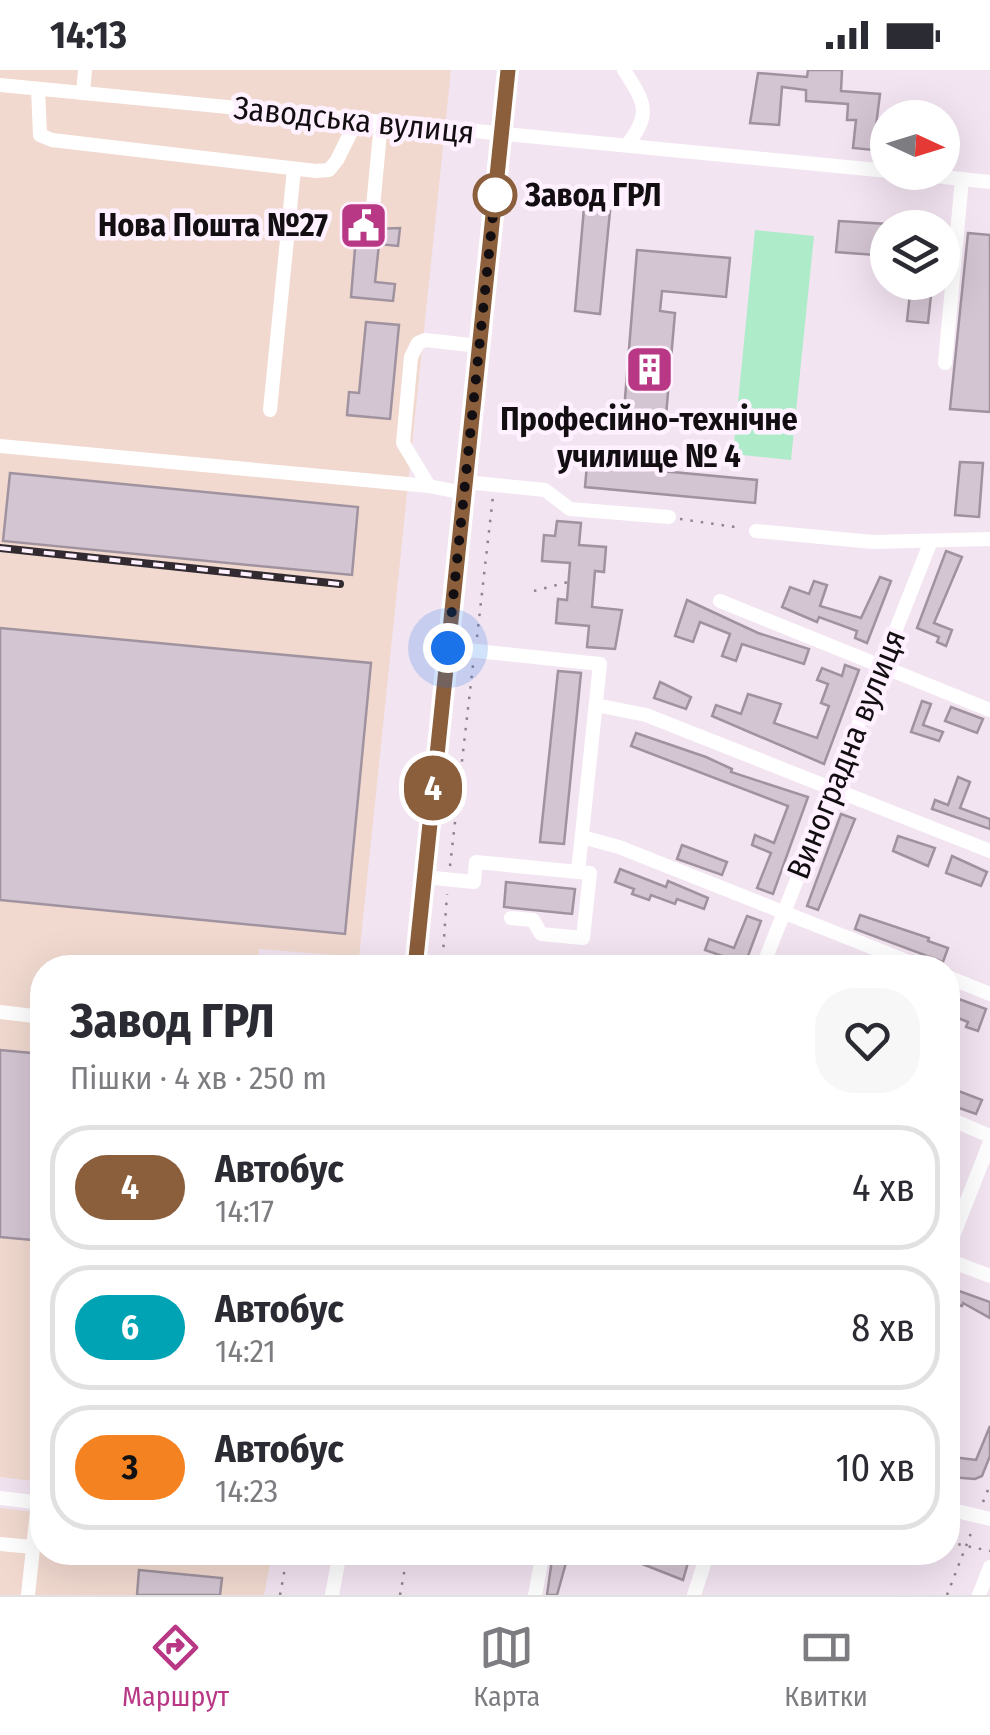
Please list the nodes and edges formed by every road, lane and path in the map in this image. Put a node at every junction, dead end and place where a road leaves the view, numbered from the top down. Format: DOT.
graph roads {
  1 [pos="85,70"];
  2 [pos="508,70"];
  3 [pos="624,70"];
  4 [pos="0,85"];
  5 [pos="38,89"];
  6 [pos="83,93"];
  7 [pos="357,120"];
  8 [pos="381,122"];
  9 [pos="501,134"];
  10 [pos="627,146"];
  11 [pos="294,169"];
  12 [pos="870,169"];
  13 [pos="962,180"];
  14 [pos="990,182"];
  15 [pos="372,218"];
  16 [pos="479,346"];
  17 [pos="945,362"];
  18 [pos="270,410"];
  19 [pos="0,446"];
  20 [pos="494,485"];
  21 [pos="429,486"];
  22 [pos="465,488"];
  23 [pos="669,517"];
  24 [pos="756,530"];
  25 [pos="990,539"];
  26 [pos="931,540"];
  27 [pos="568,582"];
  28 [pos="534,590"];
  29 [pos="720,601"];
  30 [pos="448,648"];
  31 [pos="475,651"];
  32 [pos="880,664"];
  33 [pos="596,705"];
  34 [pos="990,710"];
  35 [pos="833,789"];
  36 [pos="582,837"];
  37 [pos="990,850"];
  38 [pos="578,872"];
  39 [pos="424,877"];
  40 [pos="448,879"];
  41 [pos="783,912"];
  42 [pos="512,918"];
  43 [pos="416,955"];
  44 [pos="443,955"];
  45 [pos="767,955"];
  46 [pos="891,955"];
  47 [pos="960,982"];
  48 [pos="990,994"];
  49 [pos="0,1012"];
  50 [pos="30,1016"];
  51 [pos="960,1124"];
  52 [pos="990,1139"];
  53 [pos="960,1218"];
  54 [pos="960,1265"];
  55 [pos="990,1276"];
  56 [pos="990,1485"];
  57 [pos="0,1498"];
  58 [pos="30,1501"];
  59 [pos="984,1518"];
  60 [pos="0,1544"];
  61 [pos="960,1545"];
  62 [pos="966,1546"];
  63 [pos="30,1547"];
  64 [pos="990,1551"];
  65 [pos="960,1561"];
  66 [pos="31,1565"];
  67 [pos="286,1565"];
  68 [pos="338,1565"];
  69 [pos="406,1565"];
  70 [pos="541,1565"];
  71 [pos="704,1565"];
  72 [pos="959,1565"];
  73 [pos="990,1567"];
  74 [pos="28,1595"];
  75 [pos="280,1595"];
  76 [pos="332,1595"];
  77 [pos="400,1595"];
  78 [pos="535,1595"];
  79 [pos="694,1595"];
  80 [pos="947,1595"];
  81 [pos="978,1595"];
  1 -- 6 [label="street"];
  2 -- 9 [label="street"];
  3 -- 10 [label="street"];
  4 -- 5 [label="street, Заводська вулиця"];
  5 -- 6 [label="street, Заводська вулиця"];
  5 -- 11 [label="street"];
  6 -- 7 [label="street, Заводська вулиця"];
  7 -- 8 [label="street, Заводська вулиця"];
  7 -- 11 [label="street"];
  8 -- 9 [label="street, Заводська вулиця"];
  8 -- 15 [label="street"];
  9 -- 10 [label="street, Заводська вулиця"];
  9 -- 16 [label="street"];
  10 -- 12 [label="street, Заводська вулиця"];
  11 -- 18 [label="street"];
  13 -- 14 [label="street"];
  13 -- 17 [label="street"];
  16 -- 21 [label="street"];
  16 -- 22 [label="street"];
  19 -- 21 [label="street"];
  20 -- 22 [label="street"];
  20 -- 23 [label="street"];
  20 -- 31 [label="path"];
  21 -- 22 [label="street"];
  22 -- 30 [label="street"];
  23 -- 24 [label="path"];
  24 -- 26 [label="street"];
  25 -- 26 [label="street"];
  26 -- 32 [label="street, Виноградна вулиця"];
  27 -- 28 [label="path"];
  29 -- 32 [label="street"];
  30 -- 31 [label="street"];
  30 -- 39 [label="street"];
  31 -- 33 [label="street"];
  31 -- 40 [label="path"];
  32 -- 34 [label="street"];
  32 -- 35 [label="street, Виноградна вулиця"];
  33 -- 35 [label="street"];
  33 -- 36 [label="street"];
  35 -- 37 [label="street"];
  35 -- 41 [label="street, Виноградна вулиця"];
  36 -- 38 [label="street"];
  36 -- 41 [label="street"];
  38 -- 40 [label="street"];
  38 -- 42 [label="street"];
  39 -- 40 [label="street"];
  39 -- 43 [label="street"];
  40 -- 44 [label="path"];
  41 -- 45 [label="street, Виноградна вулиця"];
  41 -- 46 [label="street"];
  47 -- 48 [label="street"];
  49 -- 50 [label="street"];
  51 -- 52 [label="street"];
  52 -- 53 [label="street"];
  54 -- 55 [label="street"];
  56 -- 59 [label="path"];
  57 -- 58 [label="street"];
  59 -- 62 [label="path"];
  60 -- 63 [label="street"];
  61 -- 62 [label="path"];
  62 -- 64 [label="path"];
  62 -- 65 [label="path"];
  66 -- 74 [label="street"];
  67 -- 75 [label="path"];
  68 -- 76 [label="street"];
  69 -- 77 [label="path"];
  70 -- 78 [label="street"];
  71 -- 79 [label="street"];
  72 -- 80 [label="path"];
  73 -- 81 [label="street"];
}
